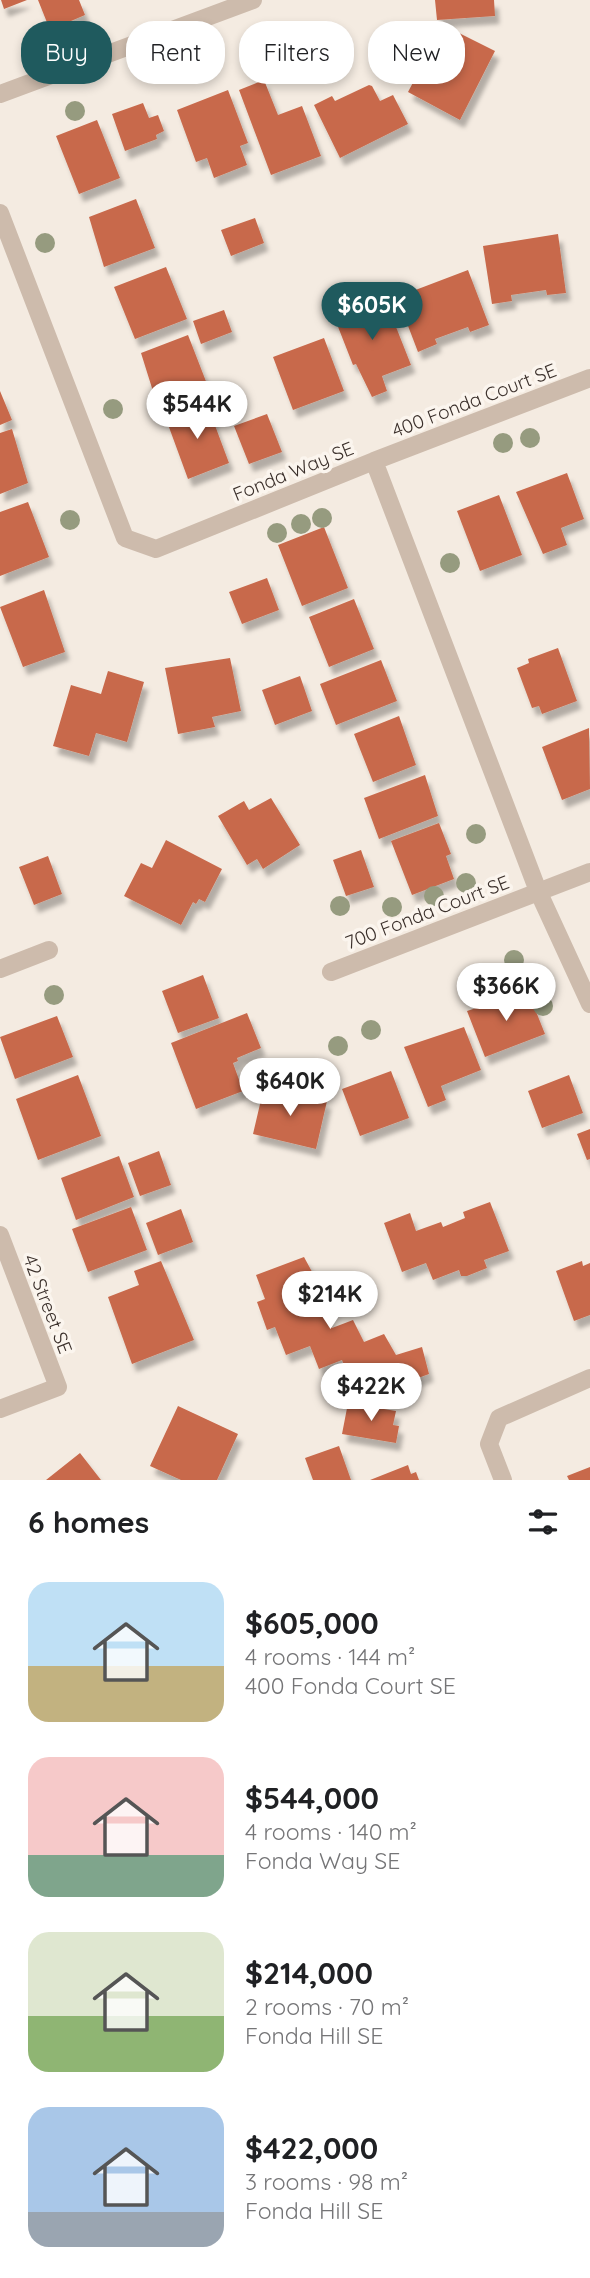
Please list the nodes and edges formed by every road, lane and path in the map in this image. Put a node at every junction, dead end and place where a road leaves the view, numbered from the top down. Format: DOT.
graph roads {
  1 [pos="253,0"];
  2 [pos="0,94"];
  3 [pos="0,213"];
  4 [pos="590,378"];
  5 [pos="374,461"];
  6 [pos="590,872"];
  7 [pos="538,891"];
  8 [pos="49,950"];
  9 [pos="0,969"];
  10 [pos="331,972"];
  11 [pos="590,1004"];
  12 [pos="0,1236"];
  13 [pos="590,1378"];
  14 [pos="0,1409"];
  15 [pos="503,1480"];
  1 -- 2 [label="street"];
  3 -- 5 [label="street, Fonda Way SE"];
  4 -- 5 [label="street, 400 Fonda Court SE"];
  5 -- 7 [label="street, Fonda Way SE"];
  6 -- 7 [label="street, 700 Fonda Court SE"];
  7 -- 10 [label="street, 700 Fonda Court SE"];
  7 -- 11 [label="street, Fonda Way SE"];
  8 -- 9 [label="street"];
  12 -- 14 [label="street, 42 Street SE"];
  13 -- 15 [label="street"];
}
